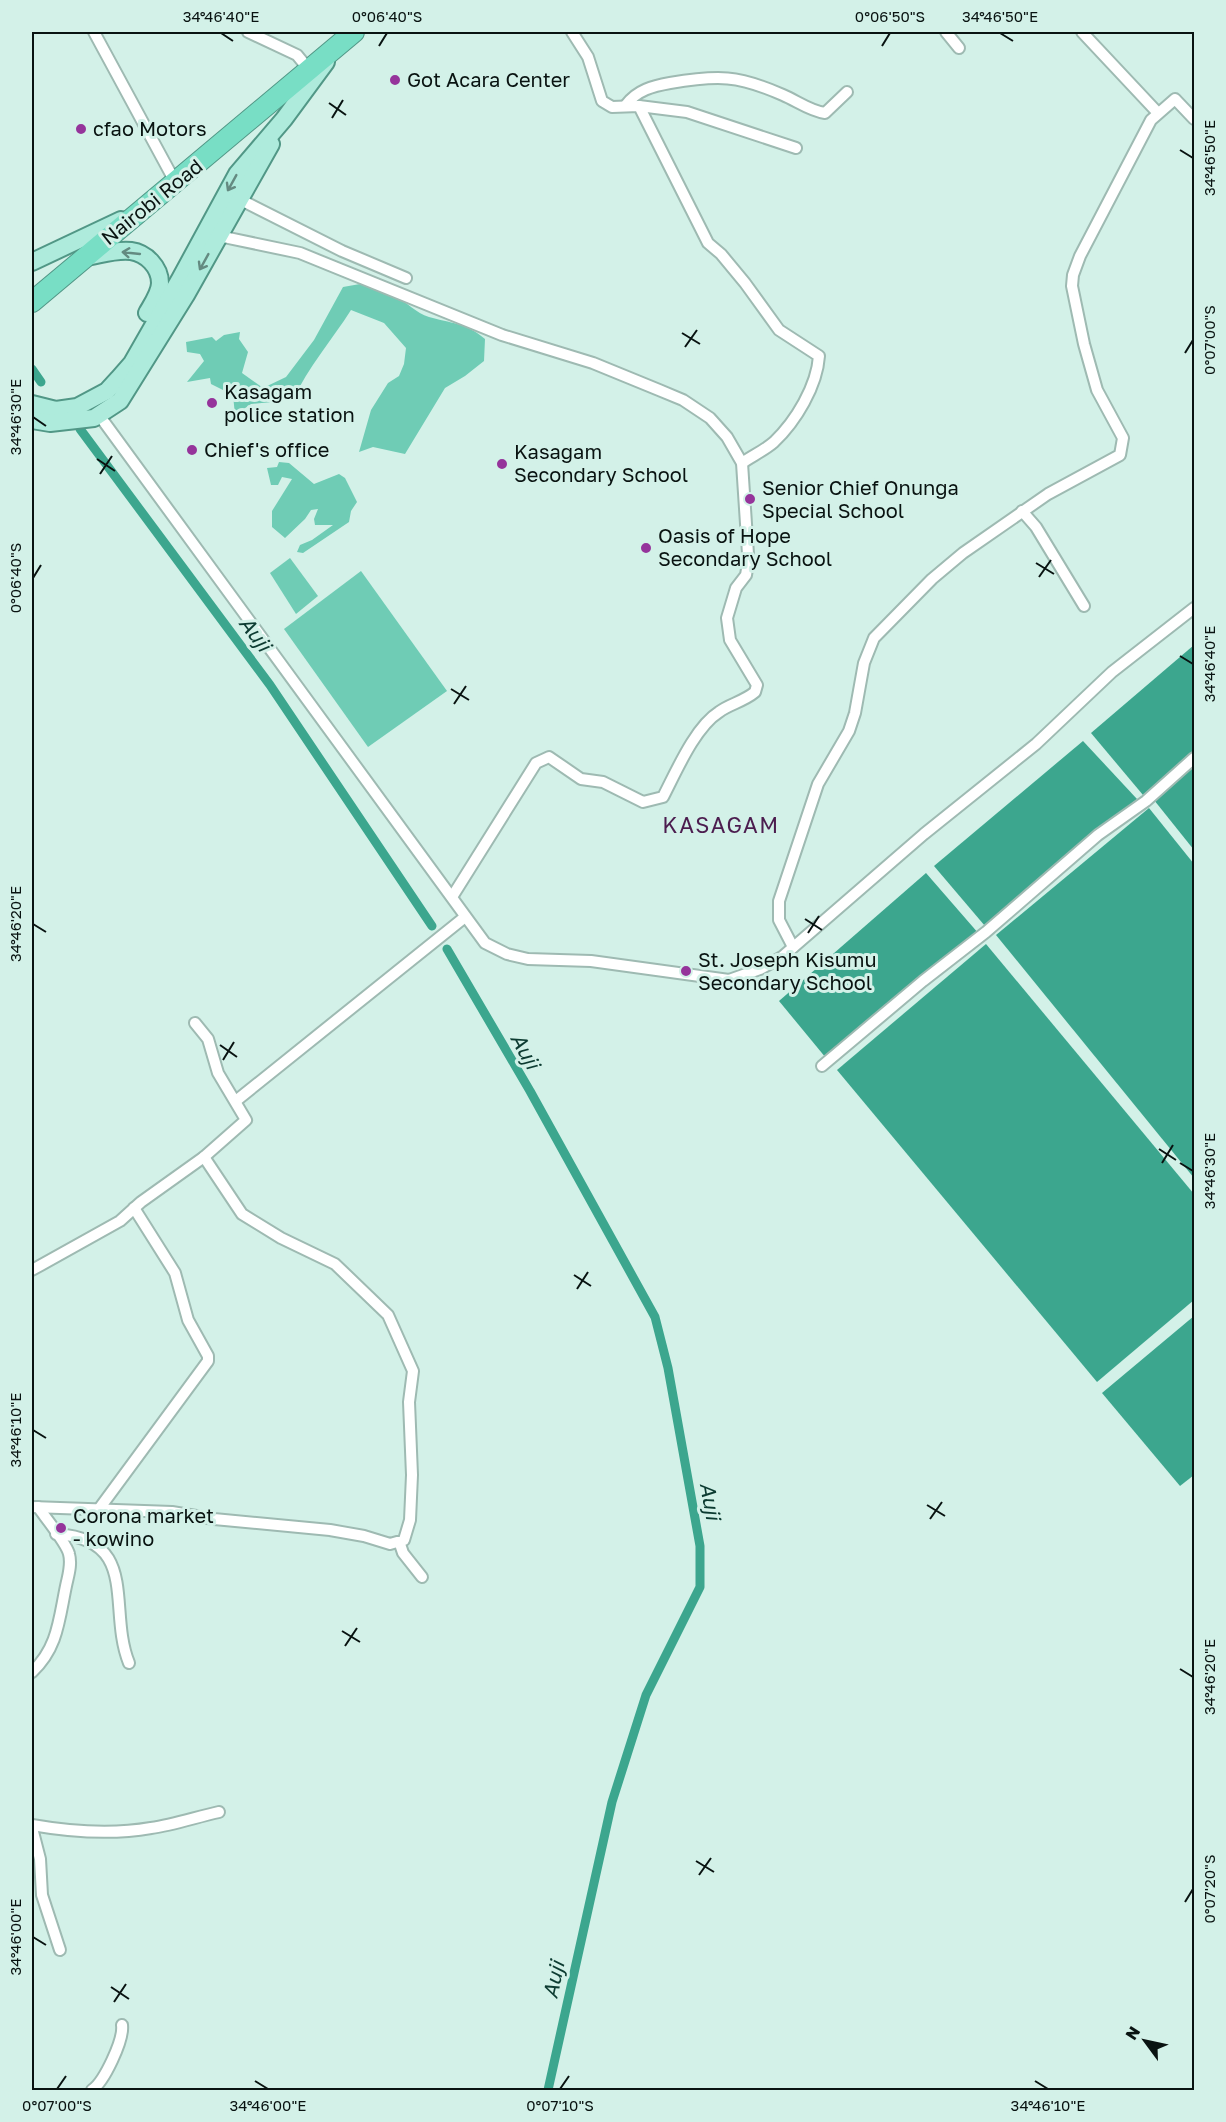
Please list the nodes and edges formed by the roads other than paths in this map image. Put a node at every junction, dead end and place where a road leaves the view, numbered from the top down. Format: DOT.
graph roads {
  1 [pos="94,32"];
  2 [pos="248,32"];
  3 [pos="572,32"];
  4 [pos="946,32"];
  5 [pos="1082,32"];
  6 [pos="349,34"];
  7 [pos="959,48"];
  8 [pos="306,66"];
  9 [pos="847,92"];
  10 [pos="626,105"];
  11 [pos="639,106"];
  12 [pos="1158,113"];
  13 [pos="284,119"];
  14 [pos="1194,119"];
  15 [pos="796,148"];
  16 [pos="173,178"];
  17 [pos="241,200"];
  18 [pos="121,220"];
  19 [pos="219,236"];
  20 [pos="85,257"];
  21 [pos="32,262"];
  22 [pos="406,278"];
  23 [pos="32,294"];
  24 [pos="32,302"];
  25 [pos="32,394"];
  26 [pos="32,404"];
  27 [pos="99,415"];
  28 [pos="32,420"];
  29 [pos="742,463"];
  30 [pos="1022,511"];
  31 [pos="1084,606"];
  32 [pos="1194,608"];
  33 [pos="1194,758"];
  34 [pos="452,897"];
  35 [pos="465,917"];
  36 [pos="794,946"];
  37 [pos="195,1023"];
  38 [pos="822,1066"];
  39 [pos="237,1100"];
  40 [pos="204,1157"];
  41 [pos="134,1208"];
  42 [pos="32,1270"];
  43 [pos="35,1507"];
  44 [pos="99,1509"];
  45 [pos="56,1534"];
  46 [pos="400,1544"];
  47 [pos="422,1577"];
  48 [pos="129,1663"];
  49 [pos="32,1672"];
  50 [pos="219,1812"];
  51 [pos="32,1827"];
  52 [pos="60,1950"];
  53 [pos="122,2025"];
  54 [pos="92,2091"];
  1 -- 16 [label="street"];
  2 -- 8 [label="street"];
  3 -- 10 [label="street"];
  4 -- 7 [label="street"];
  5 -- 12 [label="street"];
  6 -- 8 [label="highway, Nairobi Road"];
  6 -- 13 [label="main road"];
  6 -- 20 [label="highway, Nairobi Road"];
  8 -- 16 [label="highway, Nairobi Road"];
  9 -- 10 [label="street"];
  10 -- 11 [label="street"];
  11 -- 15 [label="street"];
  11 -- 29 [label="street"];
  12 -- 14 [label="street"];
  12 -- 30 [label="street"];
  13 -- 17 [label="main road"];
  13 -- 26 [label="main road, one-way"];
  16 -- 18 [label="highway, Nairobi Road"];
  17 -- 19 [label="main road"];
  17 -- 22 [label="street"];
  18 -- 21 [label="main road"];
  18 -- 23 [label="highway, Nairobi Road"];
  19 -- 27 [label="main road, one-way"];
  19 -- 29 [label="street"];
  20 -- 24 [label="highway, Nairobi Road"];
  25 -- 20 [label="main road, one-way"];
  27 -- 28 [label="main road"];
  27 -- 34 [label="street"];
  29 -- 34 [label="street"];
  30 -- 31 [label="street"];
  30 -- 36 [label="street"];
  32 -- 36 [label="street"];
  33 -- 38 [label="street"];
  34 -- 35 [label="street"];
  35 -- 36 [label="street"];
  35 -- 39 [label="street"];
  37 -- 39 [label="street"];
  39 -- 40 [label="street"];
  40 -- 41 [label="street"];
  40 -- 46 [label="street"];
  41 -- 42 [label="street"];
  41 -- 44 [label="street"];
  43 -- 44 [label="street"];
  43 -- 45 [label="street"];
  44 -- 46 [label="street"];
  45 -- 48 [label="street"];
  45 -- 49 [label="street"];
  46 -- 47 [label="street"];
  50 -- 51 [label="street"];
  51 -- 52 [label="street"];
  53 -- 54 [label="street"];
}
